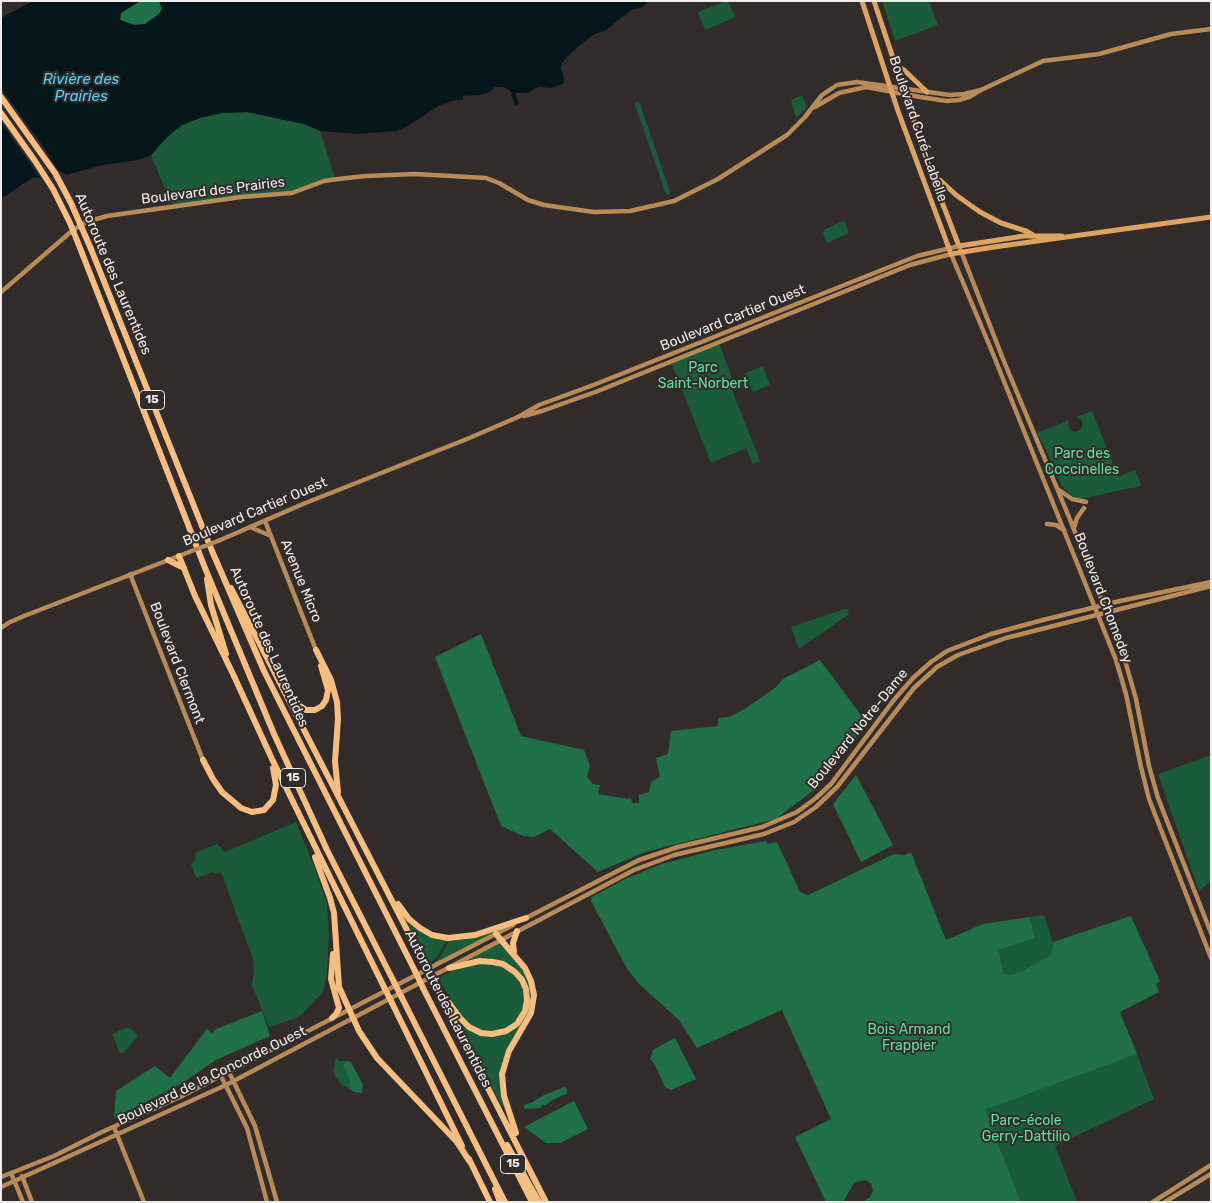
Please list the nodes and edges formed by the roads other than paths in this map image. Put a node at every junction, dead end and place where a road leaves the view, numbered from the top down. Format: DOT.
graph roads {
  1 [pos="862,1"];
  2 [pos="874,1"];
  3 [pos="1211,29"];
  4 [pos="896,66"];
  5 [pos="904,88"];
  6 [pos="891,89"];
  7 [pos="981,90"];
  8 [pos="927,92"];
  9 [pos="906,95"];
  10 [pos="1,96"];
  11 [pos="1,113"];
  12 [pos="934,177"];
  13 [pos="1211,217"];
  14 [pos="1034,235"];
  15 [pos="1073,236"];
  16 [pos="959,246"];
  17 [pos="949,248"];
  18 [pos="962,252"];
  19 [pos="951,254"];
  20 [pos="1,292"];
  21 [pos="518,418"];
  22 [pos="1058,489"];
  23 [pos="1086,502"];
  24 [pos="1084,508"];
  25 [pos="265,521"];
  26 [pos="1047,524"];
  27 [pos="250,527"];
  28 [pos="1074,529"];
  29 [pos="1064,531"];
  30 [pos="271,536"];
  31 [pos="212,551"];
  32 [pos="180,556"];
  33 [pos="168,560"];
  34 [pos="184,568"];
  35 [pos="205,568"];
  36 [pos="130,574"];
  37 [pos="1211,582"];
  38 [pos="1211,586"];
  39 [pos="1104,604"];
  40 [pos="1095,606"];
  41 [pos="1107,612"];
  42 [pos="1098,614"];
  43 [pos="1,628"];
  44 [pos="316,650"];
  45 [pos="271,666"];
  46 [pos="234,674"];
  47 [pos="272,759"];
  48 [pos="204,760"];
  49 [pos="338,797"];
  50 [pos="308,835"];
  51 [pos="385,887"];
  52 [pos="526,918"];
  53 [pos="517,931"];
  54 [pos="1211,933"];
  55 [pos="499,937"];
  56 [pos="335,943"];
  57 [pos="516,956"];
  58 [pos="1211,958"];
  59 [pos="449,968"];
  60 [pos="434,982"];
  61 [pos="396,984"];
  62 [pos="402,995"];
  63 [pos="349,1010"];
  64 [pos="332,1018"];
  65 [pos="352,1018"];
  66 [pos="229,1072"];
  67 [pos="221,1076"];
  68 [pos="234,1081"];
  69 [pos="226,1085"];
  70 [pos="494,1126"];
  71 [pos="114,1127"];
  72 [pos="118,1135"];
  73 [pos="524,1156"];
  74 [pos="470,1162"];
  75 [pos="485,1162"];
  76 [pos="1211,1165"];
  77 [pos="20,1171"];
  78 [pos="11,1173"];
  79 [pos="1211,1174"];
  80 [pos="1,1177"];
  81 [pos="22,1177"];
  82 [pos="14,1181"];
  83 [pos="1,1187"];
  84 [pos="23,1202"];
  85 [pos="32,1202"];
  86 [pos="144,1202"];
  87 [pos="267,1202"];
  88 [pos="277,1202"];
  89 [pos="490,1202"];
  90 [pos="500,1202"];
  91 [pos="505,1202"];
  92 [pos="532,1202"];
  93 [pos="539,1202"];
  94 [pos="546,1202"];
  95 [pos="1153,1202"];
  96 [pos="1165,1202"];
  1 -- 6 [label="main road, Boulevard Curé-Labelle"];
  2 -- 4 [label="main road, Boulevard Curé-Labelle"];
  3 -- 7 [label="street"];
  4 -- 5 [label="main road, Boulevard Curé-Labelle"];
  4 -- 8 [label="main road"];
  5 -- 6 [label="street"];
  5 -- 8 [label="street"];
  5 -- 9 [label="main road, Boulevard Curé-Labelle"];
  6 -- 9 [label="street"];
  6 -- 17 [label="main road, Boulevard Curé-Labelle"];
  6 -- 20 [label="street, Boulevard des Prairies"];
  7 -- 8 [label="street"];
  7 -- 9 [label="street"];
  9 -- 12 [label="main road, Boulevard Curé-Labelle"];
  10 -- 31 [label="highway, Autoroute des Laurentides / 15, bridge"];
  11 -- 35 [label="highway, Autoroute des Laurentides / 15, bridge"];
  12 -- 14 [label="main road"];
  12 -- 16 [label="main road, Boulevard Curé-Labelle"];
  13 -- 15 [label="main road"];
  14 -- 15 [label="main road"];
  14 -- 16 [label="main road"];
  15 -- 18 [label="main road"];
  16 -- 17 [label="street, Boulevard Cartier Ouest"];
  16 -- 18 [label="street, Boulevard Curé-Labelle"];
  17 -- 19 [label="main road, Boulevard Curé-Labelle"];
  17 -- 21 [label="street, Boulevard Cartier Ouest"];
  18 -- 19 [label="main road"];
  18 -- 22 [label="street, Boulevard Chomedey"];
  19 -- 21 [label="street, Boulevard Cartier Ouest"];
  19 -- 29 [label="street, Boulevard Chomedey"];
  21 -- 25 [label="street, Boulevard Cartier Ouest"];
  22 -- 23 [label="street"];
  22 -- 28 [label="street, Boulevard Chomedey"];
  24 -- 28 [label="street"];
  25 -- 27 [label="street, Boulevard Cartier Ouest"];
  25 -- 30 [label="street, Avenue Micro"];
  26 -- 29 [label="street"];
  27 -- 30 [label="street"];
  27 -- 32 [label="street, Boulevard Cartier Ouest, bridge"];
  28 -- 39 [label="street, Boulevard Chomedey"];
  29 -- 40 [label="street, Boulevard Chomedey"];
  30 -- 44 [label="street, Avenue Micro"];
  31 -- 45 [label="highway"];
  31 -- 70 [label="highway, Autoroute des Laurentides / 15, bridge"];
  32 -- 33 [label="street, Boulevard Cartier Ouest"];
  32 -- 34 [label="highway"];
  33 -- 34 [label="highway"];
  33 -- 36 [label="street, Boulevard Cartier Ouest"];
  34 -- 46 [label="highway"];
  35 -- 46 [label="highway"];
  35 -- 61 [label="highway, Autoroute des Laurentides / 15"];
  36 -- 43 [label="street, Boulevard Cartier Ouest"];
  36 -- 48 [label="street, Boulevard Clermont"];
  37 -- 39 [label="street, Boulevard Notre-Dame"];
  38 -- 41 [label="street, Boulevard Notre-Dame"];
  39 -- 40 [label="street, Boulevard Notre-Dame"];
  39 -- 41 [label="street, Boulevard Chomedey"];
  40 -- 42 [label="street, Boulevard Chomedey"];
  40 -- 52 [label="street, Boulevard Notre-Dame"];
  41 -- 42 [label="street, Boulevard Notre-Dame"];
  41 -- 54 [label="street, Boulevard Chomedey"];
  42 -- 53 [label="street, Boulevard Notre-Dame"];
  42 -- 58 [label="street, Boulevard Chomedey"];
  44 -- 45 [label="highway"];
  44 -- 49 [label="highway"];
  45 -- 49 [label="highway"];
  46 -- 47 [label="highway"];
  47 -- 48 [label="highway"];
  47 -- 50 [label="highway"];
  49 -- 51 [label="highway"];
  50 -- 56 [label="highway"];
  50 -- 74 [label="highway, bridge"];
  51 -- 52 [label="highway"];
  51 -- 60 [label="highway, bridge"];
  52 -- 55 [label="street, Boulevard Notre-Dame"];
  53 -- 55 [label="street, Boulevard Notre-Dame"];
  53 -- 57 [label="highway"];
  55 -- 57 [label="highway"];
  55 -- 59 [label="street, Boulevard Notre-Dame"];
  55 -- 61 [label="street, Boulevard Notre-Dame"];
  56 -- 63 [label="highway"];
  56 -- 64 [label="highway"];
  57 -- 73 [label="highway"];
  59 -- 60 [label="highway"];
  59 -- 62 [label="street, Boulevard Notre-Dame"];
  60 -- 73 [label="highway"];
  61 -- 62 [label="highway, Autoroute des Laurentides / 15, bridge"];
  61 -- 63 [label="street, Boulevard de la Concorde Ouest"];
  62 -- 65 [label="street, Boulevard de la Concorde Ouest"];
  62 -- 75 [label="highway, Autoroute des Laurentides / 15"];
  63 -- 64 [label="street, Boulevard de la Concorde Ouest"];
  63 -- 65 [label="highway"];
  64 -- 66 [label="street, Boulevard de la Concorde Ouest"];
  65 -- 68 [label="street, Boulevard de la Concorde Ouest"];
  65 -- 74 [label="highway"];
  66 -- 67 [label="street, Boulevard de la Concorde Ouest"];
  66 -- 68 [label="street"];
  67 -- 69 [label="street"];
  67 -- 71 [label="street, Boulevard de la Concorde Ouest"];
  68 -- 69 [label="street, Boulevard de la Concorde Ouest"];
  68 -- 88 [label="street"];
  69 -- 72 [label="street, Boulevard de la Concorde Ouest"];
  69 -- 87 [label="street"];
  70 -- 92 [label="highway, Autoroute des Laurentides / 15"];
  70 -- 93 [label="highway"];
  71 -- 72 [label="street"];
  71 -- 77 [label="street, Boulevard de la Concorde Ouest"];
  72 -- 81 [label="street, Boulevard de la Concorde Ouest"];
  72 -- 86 [label="street"];
  73 -- 94 [label="highway"];
  74 -- 89 [label="highway"];
  75 -- 90 [label="highway"];
  75 -- 91 [label="highway, Autoroute des Laurentides / 15"];
  76 -- 95 [label="street"];
  77 -- 78 [label="street, Boulevard de la Concorde Ouest"];
  77 -- 81 [label="street"];
  78 -- 80 [label="street, Boulevard de la Concorde Ouest"];
  78 -- 82 [label="street"];
  79 -- 96 [label="street"];
  81 -- 82 [label="street, Boulevard de la Concorde Ouest"];
  81 -- 85 [label="street"];
  82 -- 83 [label="street, Boulevard de la Concorde Ouest"];
  82 -- 84 [label="street"];
}
